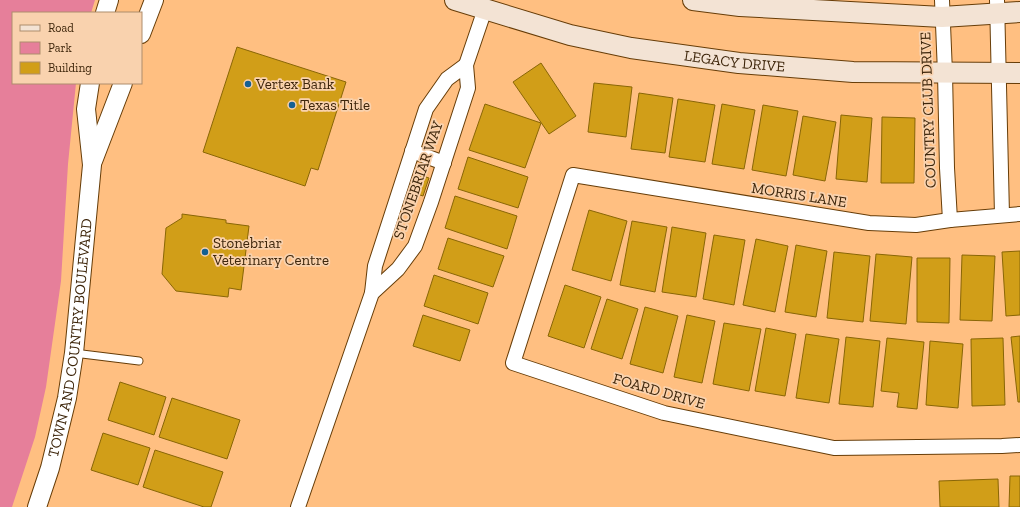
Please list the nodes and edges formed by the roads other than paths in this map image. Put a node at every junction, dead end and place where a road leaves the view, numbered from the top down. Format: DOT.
graph roads {
  1 [pos="109,0"];
  2 [pos="154,0"];
  3 [pos="455,0"];
  4 [pos="694,0"];
  5 [pos="762,4"];
  6 [pos="487,5"];
  7 [pos="998,7"];
  8 [pos="942,9"];
  9 [pos="105,12"];
  10 [pos="1020,12"];
  11 [pos="142,31"];
  12 [pos="466,65"];
  13 [pos="1020,73"];
  14 [pos="945,74"];
  15 [pos="999,74"];
  16 [pos="90,84"];
  17 [pos="123,84"];
  18 [pos="412,151"];
  19 [pos="444,163"];
  20 [pos="92,166"];
  21 [pos="573,175"];
  22 [pos="1020,214"];
  23 [pos="1002,215"];
  24 [pos="950,220"];
  25 [pos="372,293"];
  26 [pos="74,353"];
  27 [pos="138,360"];
  28 [pos="1020,445"];
  29 [pos="36,507"];
  30 [pos="298,507"];
  1 -- 9 [label="street"];
  2 -- 11 [label="street"];
  3 -- 6 [label="main road, LEGACY DRIVE"];
  4 -- 5 [label="main road"];
  5 -- 8 [label="main road"];
  6 -- 12 [label="street, STONEBRIAR WAY"];
  6 -- 14 [label="main road, LEGACY DRIVE"];
  7 -- 8 [label="main road"];
  7 -- 10 [label="main road"];
  7 -- 15 [label="street"];
  8 -- 14 [label="street, COUNTRY CLUB DRIVE"];
  12 -- 18 [label="street"];
  12 -- 19 [label="street, STONEBRIAR WAY"];
  13 -- 15 [label="main road, LEGACY DRIVE"];
  14 -- 15 [label="main road, LEGACY DRIVE"];
  14 -- 24 [label="street, COUNTRY CLUB DRIVE"];
  15 -- 23 [label="street"];
  16 -- 20 [label="street, TOWN AND COUNTRY BOULEVARD"];
  17 -- 20 [label="street, TOWN AND COUNTRY BOULEVARD"];
  18 -- 19 [label="street"];
  18 -- 25 [label="street"];
  19 -- 25 [label="street, STONEBRIAR WAY"];
  20 -- 26 [label="street, TOWN AND COUNTRY BOULEVARD"];
  21 -- 24 [label="street, MORRIS LANE"];
  21 -- 28 [label="street, FOARD DRIVE"];
  22 -- 23 [label="street, MORRIS LANE"];
  23 -- 24 [label="street, MORRIS LANE"];
  25 -- 30 [label="street, STONEBRIAR WAY"];
  26 -- 27 [label="lane"];
  26 -- 29 [label="street, TOWN AND COUNTRY BOULEVARD"];
}
